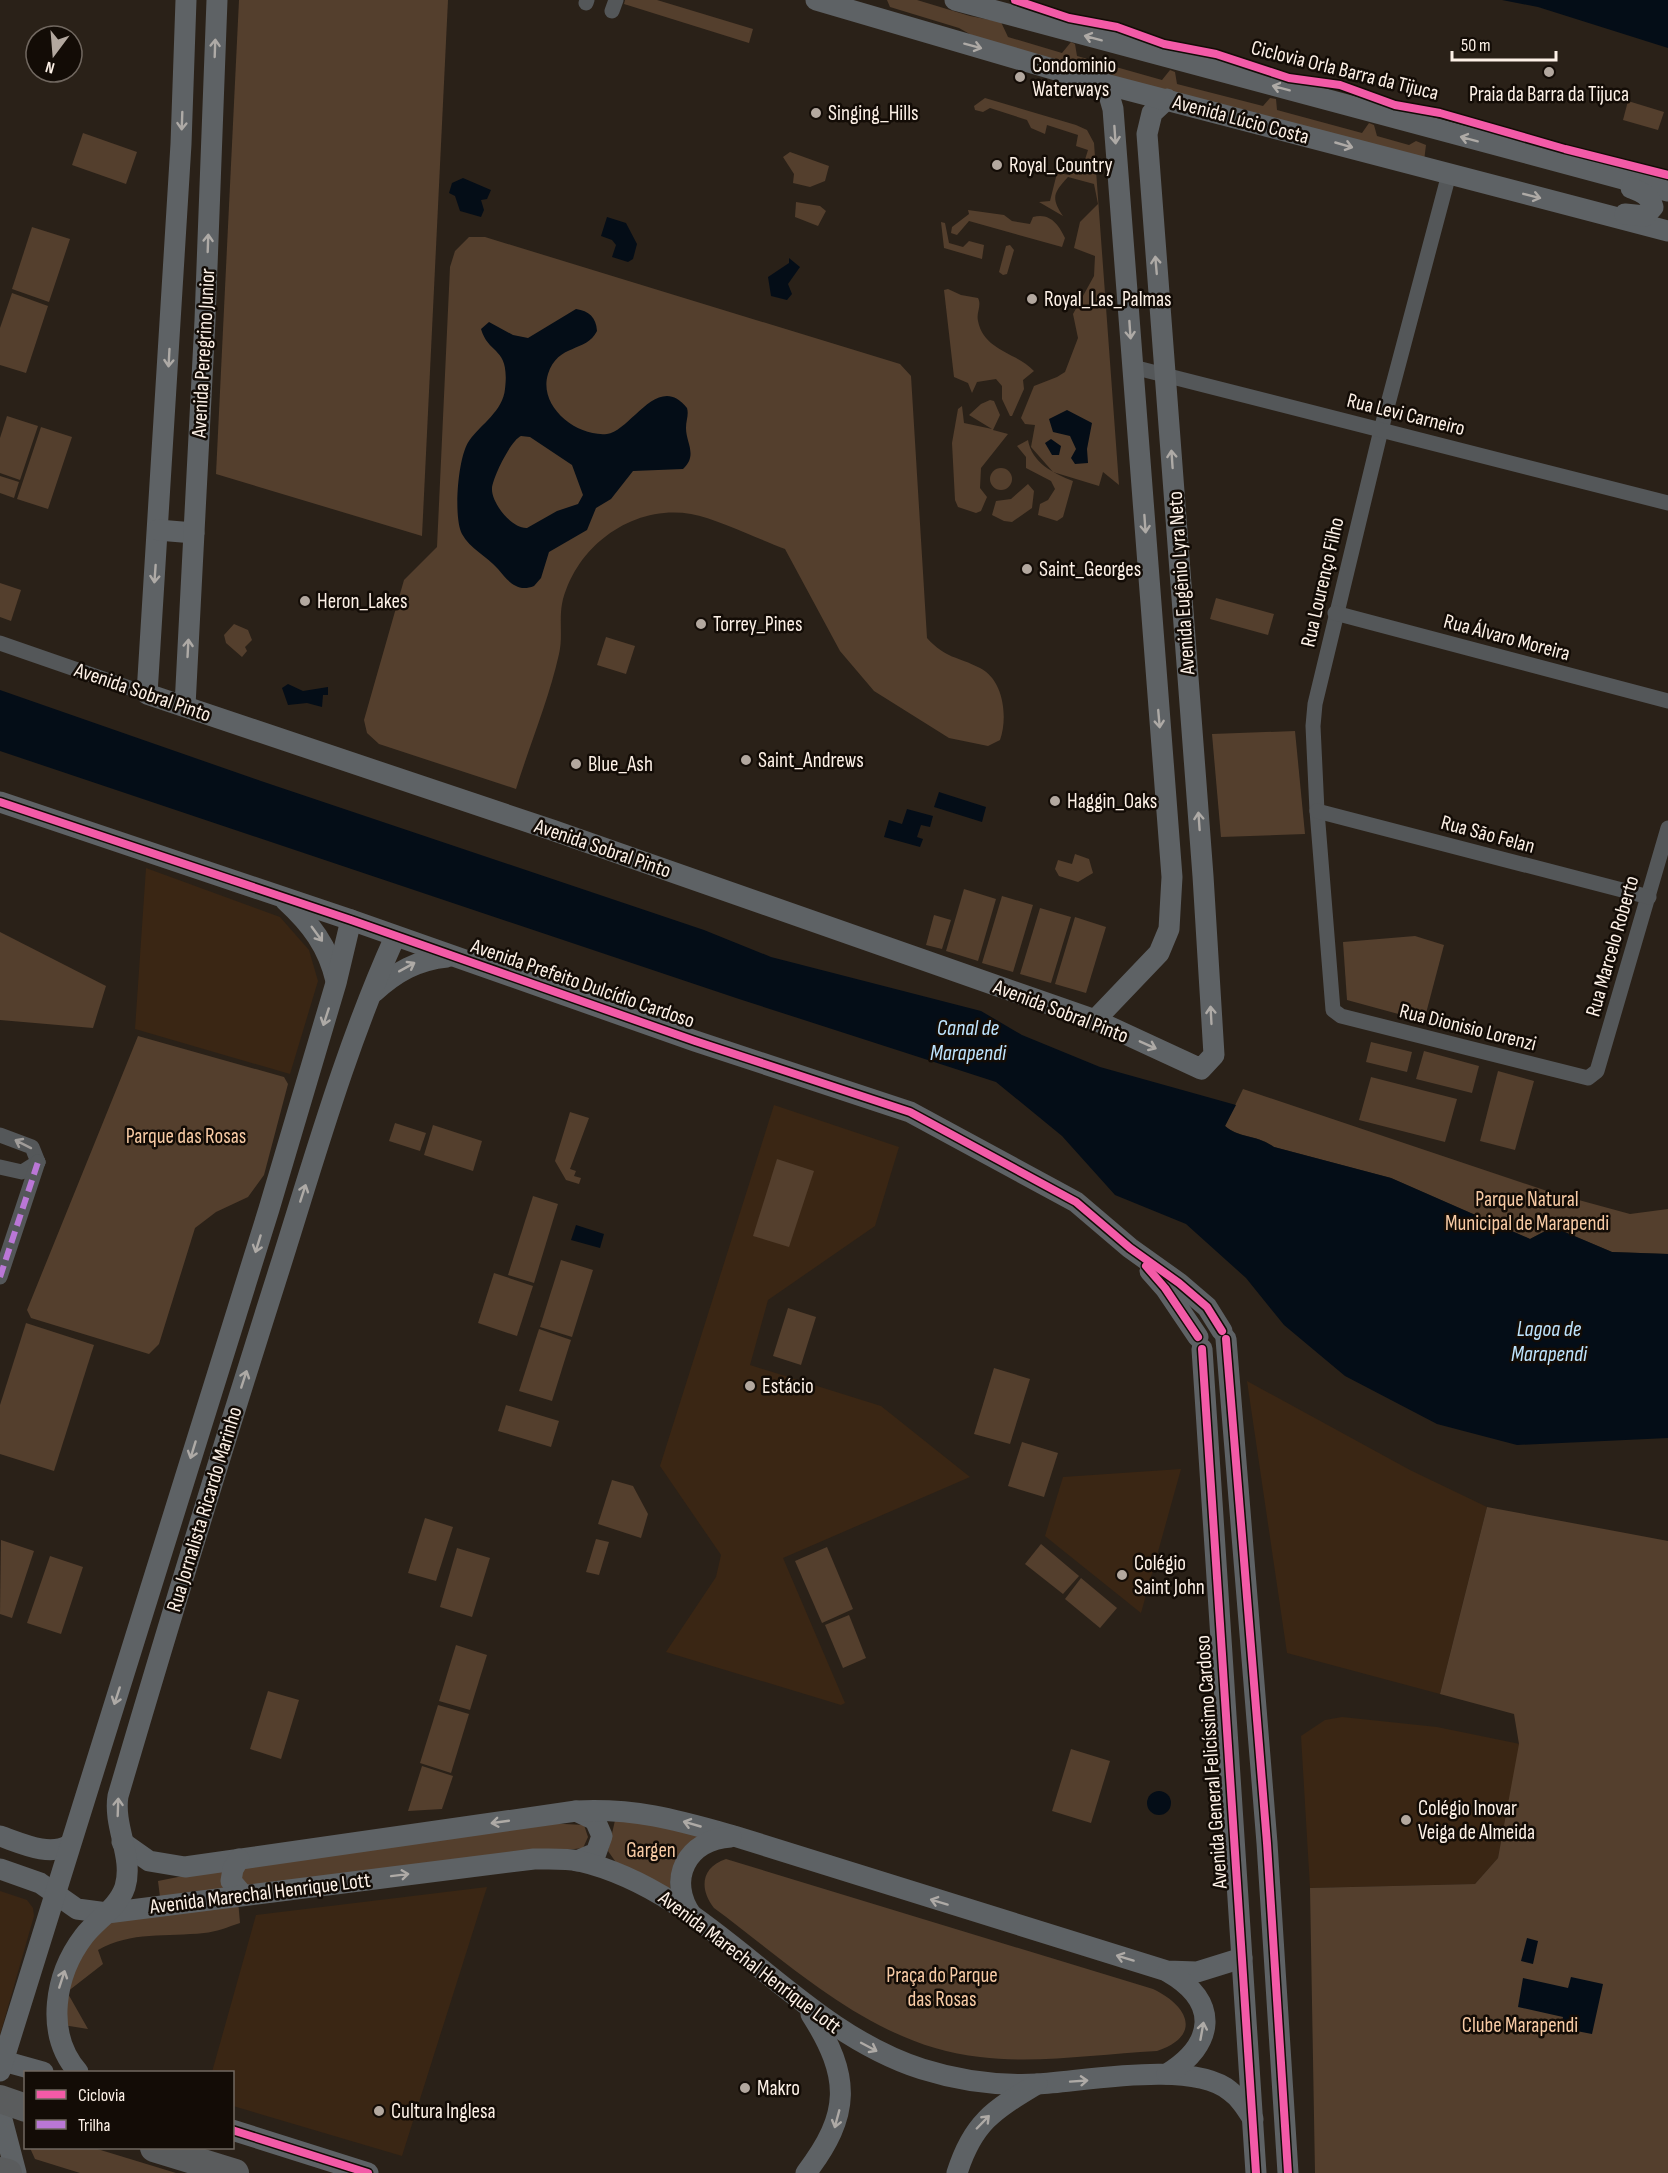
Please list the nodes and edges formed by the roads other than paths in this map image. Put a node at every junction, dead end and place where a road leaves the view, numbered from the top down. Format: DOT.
graph roads {
  1 [pos="186,0"];
  2 [pos="217,0"];
  3 [pos="816,0"];
  4 [pos="879,0"];
  5 [pos="948,0"];
  6 [pos="962,2"];
  7 [pos="937,37"];
  8 [pos="1097,82"];
  9 [pos="1167,99"];
  10 [pos="1449,174"];
  11 [pos="1600,174"];
  12 [pos="1668,191"];
  13 [pos="1588,210"];
  14 [pos="1668,231"];
  15 [pos="171,317"];
  16 [pos="205,320"];
  17 [pos="1132,367"];
  18 [pos="1166,373"];
  19 [pos="1381,430"];
  20 [pos="1668,503"];
  21 [pos="158,530"];
  22 [pos="194,533"];
  23 [pos="1183,612"];
  24 [pos="1335,613"];
  25 [pos="1151,615"];
  26 [pos="0,643"];
  27 [pos="147,694"];
  28 [pos="1668,701"];
  29 [pos="185,706"];
  30 [pos="0,802"];
  31 [pos="1317,811"];
  32 [pos="1668,828"];
  33 [pos="1203,876"];
  34 [pos="1172,877"];
  35 [pos="280,896"];
  36 [pos="1649,897"];
  37 [pos="351,920"];
  38 [pos="395,937"];
  39 [pos="453,957"];
  40 [pos="336,983"];
  41 [pos="369,996"];
  42 [pos="1333,1010"];
  43 [pos="1095,1020"];
  44 [pos="314,1053"];
  45 [pos="345,1063"];
  46 [pos="1201,1069"];
  47 [pos="1595,1075"];
  48 [pos="0,1135"];
  49 [pos="38,1162"];
  50 [pos="0,1167"];
  51 [pos="269,1209"];
  52 [pos="295,1218"];
  53 [pos="1130,1248"];
  54 [pos="0,1277"];
  55 [pos="1224,1335"];
  56 [pos="1200,1343"];
  57 [pos="201,1424"];
  58 [pos="227,1431"];
  59 [pos="1242,1529"];
  60 [pos="1214,1535"];
  61 [pos="130,1656"];
  62 [pos="1251,1656"];
  63 [pos="1222,1659"];
  64 [pos="156,1665"];
  65 [pos="576,1811"];
  66 [pos="734,1836"];
  67 [pos="6,1838"];
  68 [pos="122,1842"];
  69 [pos="69,1845"];
  70 [pos="239,1859"];
  71 [pos="577,1860"];
  72 [pos="1267,1860"];
  73 [pos="1236,1861"];
  74 [pos="1,1869"];
  75 [pos="55,1894"];
  76 [pos="243,1895"];
  77 [pos="107,1913"];
  78 [pos="692,1916"];
  79 [pos="1242,1958"];
  80 [pos="1167,1971"];
  81 [pos="806,2006"];
  82 [pos="0,2064"];
  83 [pos="33,2071"];
  84 [pos="77,2071"];
  85 [pos="1167,2074"];
  86 [pos="1037,2084"];
  87 [pos="0,2099"];
  88 [pos="24,2107"];
  89 [pos="0,2112"];
  90 [pos="1253,2119"];
  91 [pos="234,2131"];
  92 [pos="156,2149"];
  93 [pos="1287,2166"];
  94 [pos="1256,2168"];
  95 [pos="0,2171"];
  96 [pos="8,2173"];
  97 [pos="16,2173"];
  98 [pos="235,2173"];
  99 [pos="368,2173"];
  100 [pos="806,2173"];
  101 [pos="957,2173"];
  1 -- 15 [label="street, Avenida Peregrino Junior, one-way"];
  16 -- 2 [label="street, Avenida Peregrino Junior, one-way"];
  3 -- 7 [label="street, Avenida Lúcio Costa"];
  4 -- 7 [label="street"];
  5 -- 6 [label="street, Avenida Lúcio Costa"];
  11 -- 6 [label="street, Avenida Lúcio Costa, one-way"];
  7 -- 8 [label="street, Avenida Lúcio Costa, one-way"];
  8 -- 9 [label="street, Avenida Lúcio Costa"];
  8 -- 17 [label="street, Avenida Eugênio Lyra Neto, one-way"];
  9 -- 10 [label="street, Avenida Lúcio Costa, one-way"];
  18 -- 9 [label="street, Avenida Eugênio Lyra Neto, one-way"];
  10 -- 13 [label="street, Avenida Lúcio Costa, one-way"];
  10 -- 19 [label="street, Rua Lourenço Filho"];
  11 -- 12 [label="street, Avenida Lúcio Costa"];
  11 -- 13 [label="street"];
  13 -- 14 [label="street, Avenida Lúcio Costa"];
  15 -- 16 [label="street"];
  15 -- 21 [label="street, Avenida Peregrino Junior, one-way"];
  16 -- 22 [label="street, Avenida Peregrino Junior"];
  17 -- 18 [label="street, Rua Levi Carneiro"];
  17 -- 25 [label="street, Avenida Eugênio Lyra Neto, one-way"];
  18 -- 19 [label="street, Rua Levi Carneiro"];
  23 -- 18 [label="street, Avenida Eugênio Lyra Neto, one-way"];
  19 -- 20 [label="street, Rua Levi Carneiro"];
  19 -- 24 [label="street, Rua Lourenço Filho"];
  21 -- 22 [label="street"];
  21 -- 27 [label="street, Avenida Peregrino Junior, one-way"];
  29 -- 22 [label="street, Avenida Peregrino Junior, one-way"];
  23 -- 25 [label="street"];
  33 -- 23 [label="street, Avenida Eugênio Lyra Neto, one-way"];
  24 -- 28 [label="street, Rua Álvaro Moreira"];
  24 -- 31 [label="street, Rua Lourenço Filho"];
  25 -- 34 [label="street, Avenida Eugênio Lyra Neto, one-way"];
  26 -- 27 [label="street, Avenida Sobral Pinto"];
  27 -- 29 [label="street, Avenida Sobral Pinto"];
  29 -- 43 [label="street, Avenida Sobral Pinto"];
  30 -- 35 [label="street, Avenida Prefeito Dulcídio Cardoso"];
  31 -- 36 [label="street, Rua São Felan"];
  31 -- 42 [label="street, Rua Lourenço Filho"];
  32 -- 36 [label="street, Rua Marcelo Roberto"];
  33 -- 34 [label="street"];
  46 -- 33 [label="street, Avenida Eugênio Lyra Neto, one-way"];
  34 -- 43 [label="street, Avenida Eugênio Lyra Neto"];
  35 -- 37 [label="street, Avenida Prefeito Dulcídio Cardoso"];
  35 -- 40 [label="street, one-way"];
  36 -- 47 [label="street, Rua Marcelo Roberto"];
  37 -- 38 [label="street, Avenida Prefeito Dulcídio Cardoso"];
  37 -- 40 [label="street, Rua Jornalista Ricardo Marinho"];
  38 -- 39 [label="street, Avenida Prefeito Dulcídio Cardoso"];
  38 -- 41 [label="street, Rua Jornalista Ricardo Marinho"];
  41 -- 39 [label="street, one-way"];
  39 -- 53 [label="street, Avenida Prefeito Dulcídio Cardoso"];
  40 -- 44 [label="street, Rua Jornalista Ricardo Marinho, one-way"];
  41 -- 45 [label="street, Rua Jornalista Ricardo Marinho"];
  42 -- 47 [label="street, Rua Dionisio Lorenzi"];
  43 -- 46 [label="street, Avenida Sobral Pinto, one-way"];
  44 -- 45 [label="street"];
  44 -- 51 [label="street, Rua Jornalista Ricardo Marinho"];
  52 -- 45 [label="street, Rua Jornalista Ricardo Marinho, one-way"];
  49 -- 48 [label="street, one-way"];
  49 -- 50 [label="street"];
  49 -- 54 [label="street"];
  51 -- 52 [label="street"];
  51 -- 57 [label="street, Rua Jornalista Ricardo Marinho, one-way"];
  58 -- 52 [label="street, Rua Jornalista Ricardo Marinho, one-way"];
  53 -- 55 [label="street"];
  53 -- 56 [label="street"];
  55 -- 56 [label="street"];
  55 -- 59 [label="street"];
  56 -- 60 [label="street, Avenida General Felicíssimo Cardoso"];
  57 -- 58 [label="street"];
  57 -- 61 [label="street, Rua Jornalista Ricardo Marinho, one-way"];
  58 -- 64 [label="street, Rua Jornalista Ricardo Marinho"];
  59 -- 60 [label="street"];
  59 -- 62 [label="street"];
  60 -- 63 [label="street, Avenida General Felicíssimo Cardoso"];
  61 -- 64 [label="street"];
  61 -- 69 [label="street, Rua Jornalista Ricardo Marinho, one-way"];
  62 -- 63 [label="street"];
  62 -- 72 [label="street"];
  63 -- 73 [label="street, Avenida General Felicíssimo Cardoso"];
  68 -- 64 [label="street, Rua Jornalista Ricardo Marinho, one-way"];
  66 -- 65 [label="street, Avenida Marechal Henrique Lott, one-way"];
  65 -- 70 [label="street, Avenida Marechal Henrique Lott, one-way"];
  65 -- 71 [label="street"];
  66 -- 78 [label="street"];
  80 -- 66 [label="street, Avenida Marechal Henrique Lott, one-way"];
  67 -- 69 [label="street"];
  67 -- 74 [label="street"];
  68 -- 70 [label="street, Avenida Marechal Henrique Lott"];
  68 -- 77 [label="street, Rua Jornalista Ricardo Marinho"];
  69 -- 75 [label="street, Rua Jornalista Ricardo Marinho"];
  70 -- 76 [label="street"];
  76 -- 71 [label="street, Avenida Marechal Henrique Lott, one-way"];
  71 -- 78 [label="street, Avenida Marechal Henrique Lott"];
  72 -- 73 [label="street"];
  72 -- 93 [label="street"];
  73 -- 79 [label="street, Avenida General Felicíssimo Cardoso"];
  74 -- 75 [label="street, Avenida Marechal Henrique Lott"];
  75 -- 77 [label="street, Avenida Marechal Henrique Lott"];
  75 -- 82 [label="street, Rua Jornalista Ricardo Marinho"];
  76 -- 77 [label="street, Avenida Marechal Henrique Lott"];
  84 -- 77 [label="street, Rua Jornalista Ricardo Marinho, one-way"];
  78 -- 81 [label="street, Avenida Marechal Henrique Lott"];
  79 -- 80 [label="street, Avenida Marechal Henrique Lott"];
  79 -- 90 [label="street, Avenida General Felicíssimo Cardoso"];
  85 -- 80 [label="street, one-way"];
  81 -- 86 [label="street, Avenida Marechal Henrique Lott, one-way"];
  81 -- 100 [label="street, one-way"];
  82 -- 83 [label="street"];
  86 -- 85 [label="street, Avenida Marechal Henrique Lott, one-way"];
  85 -- 90 [label="street, Avenida Marechal Henrique Lott"];
  101 -- 86 [label="street, one-way"];
  87 -- 88 [label="highway"];
  89 -- 97 [label="street"];
  90 -- 94 [label="street, Avenida General Felicíssimo Cardoso"];
  91 -- 99 [label="street"];
  92 -- 98 [label="highway"];
  93 -- 94 [label="street"];
  95 -- 96 [label="highway"];
}
